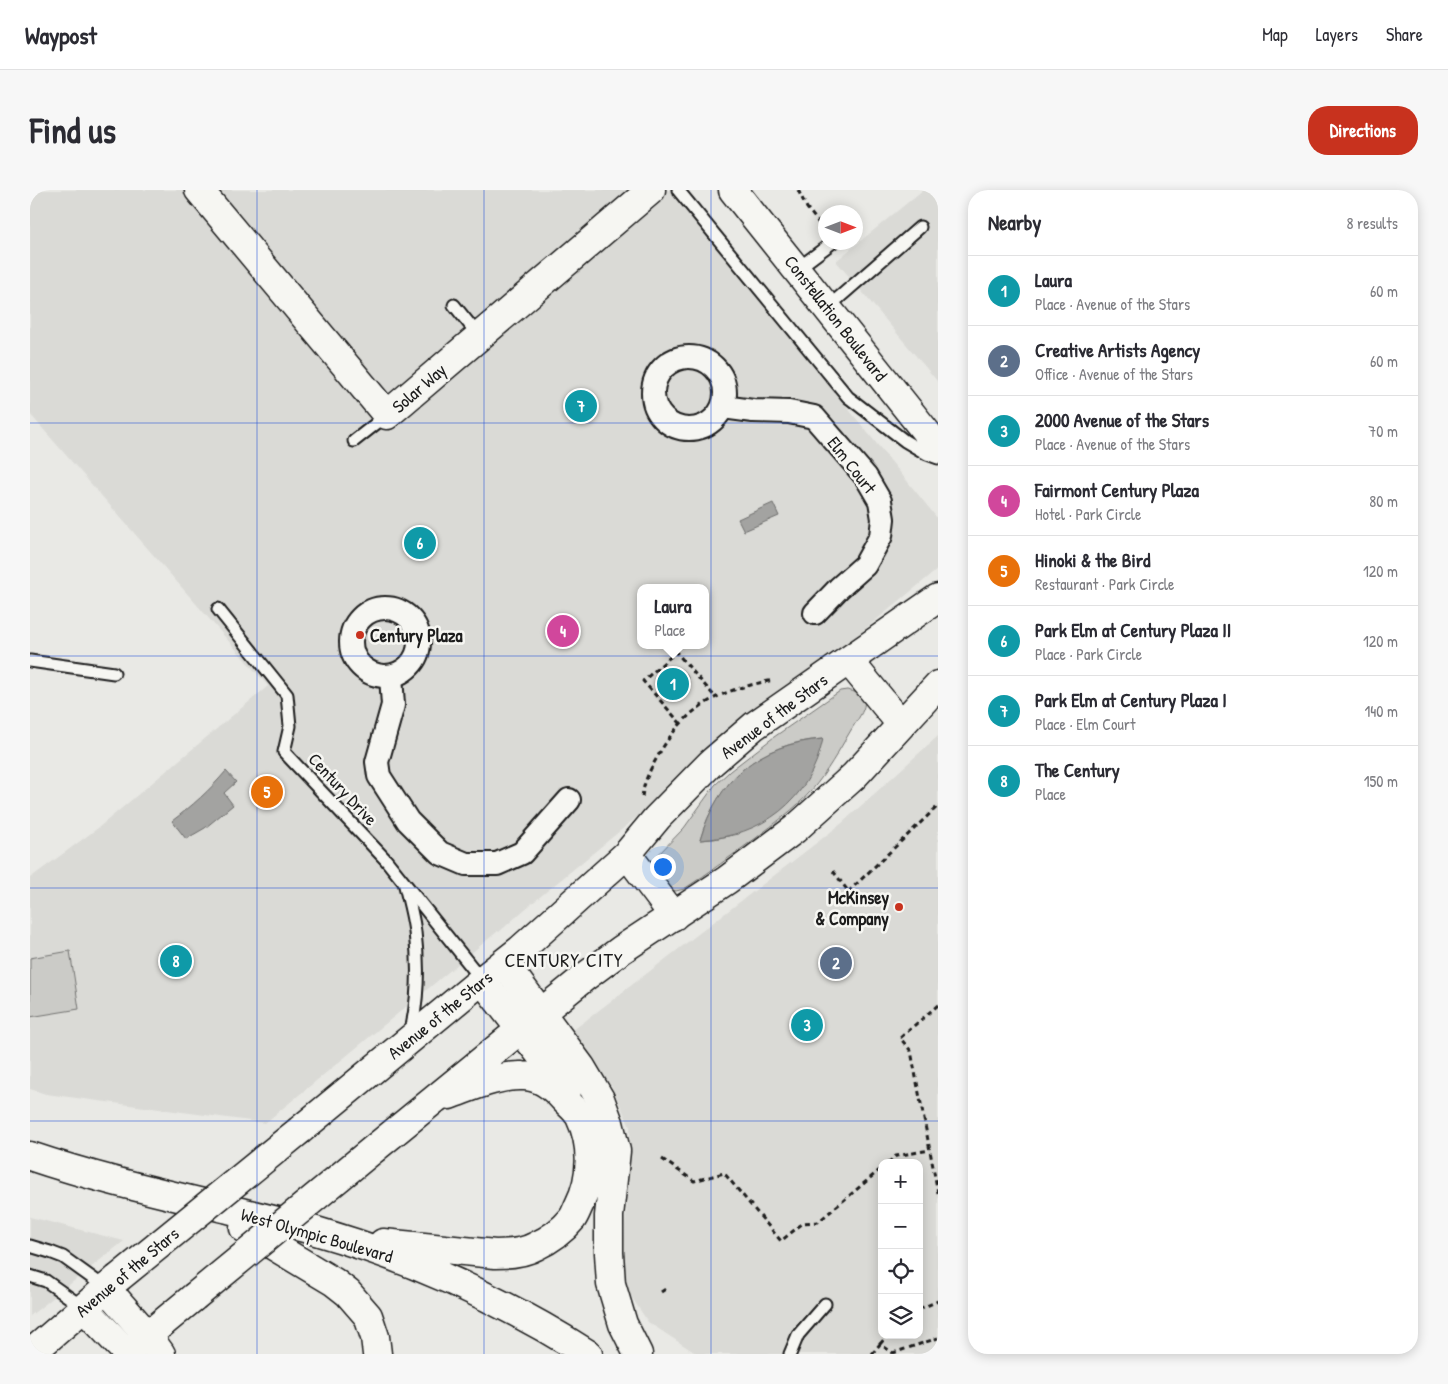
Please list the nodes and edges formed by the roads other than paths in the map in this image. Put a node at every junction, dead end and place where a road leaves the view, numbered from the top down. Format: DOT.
graph roads {
  1 [pos="199,190"];
  2 [pos="651,190"];
  3 [pos="678,190"];
  4 [pos="733,190"];
  5 [pos="920,227"];
  6 [pos="822,250"];
  7 [pos="797,269"];
  8 [pos="454,305"];
  9 [pos="827,308"];
  10 [pos="479,336"];
  11 [pos="722,407"];
  12 [pos="387,415"];
  13 [pos="354,441"];
  14 [pos="938,447"];
  15 [pos="938,458"];
  16 [pos="938,598"];
  17 [pos="218,609"];
  18 [pos="815,613"];
  19 [pos="30,661"];
  20 [pos="849,661"];
  21 [pos="114,673"];
  22 [pos="391,676"];
  23 [pos="938,685"];
  24 [pos="901,724"];
  25 [pos="569,800"];
  26 [pos="627,854"];
  27 [pos="405,885"];
  28 [pos="674,916"];
  29 [pos="504,963"];
  30 [pos="482,980"];
  31 [pos="530,1021"];
  32 [pos="409,1040"];
  33 [pos="431,1102"];
  34 [pos="579,1115"];
  35 [pos="30,1156"];
  36 [pos="204,1204"];
  37 [pos="342,1239"];
  38 [pos="30,1246"];
  39 [pos="30,1276"];
  40 [pos="112,1284"];
  41 [pos="826,1304"];
  42 [pos="84,1308"];
  43 [pos="155,1345"];
  44 [pos="30,1353"];
  45 [pos="127,1354"];
  46 [pos="377,1354"];
  47 [pos="588,1354"];
  48 [pos="638,1354"];
  49 [pos="790,1354"];
  1 -- 12 [label="main road, Solar Way"];
  2 -- 10 [label="main road, Solar Way"];
  3 -- 15 [label="lane"];
  4 -- 7 [label="main road, Constellation Boulevard"];
  5 -- 9 [label="lane"];
  6 -- 7 [label="lane"];
  7 -- 9 [label="main road, Constellation Boulevard"];
  8 -- 10 [label="lane"];
  9 -- 14 [label="main road, Constellation Boulevard"];
  10 -- 12 [label="main road, Solar Way"];
  11 -- 18 [label="street, Elm Court"];
  12 -- 13 [label="lane"];
  16 -- 20 [label="main road, Avenue of the Stars"];
  17 -- 27 [label="lane, Century Drive"];
  19 -- 21 [label="lane"];
  20 -- 24 [label="main road"];
  20 -- 26 [label="main road, Avenue of the Stars"];
  22 -- 25 [label="street"];
  23 -- 24 [label="main road"];
  24 -- 28 [label="main road"];
  26 -- 28 [label="main road"];
  26 -- 29 [label="main road, Avenue of the Stars"];
  27 -- 30 [label="lane, Century Drive"];
  27 -- 32 [label="lane"];
  28 -- 31 [label="main road"];
  29 -- 30 [label="main road, Avenue of the Stars"];
  29 -- 31 [label="main road"];
  30 -- 31 [label="main road"];
  30 -- 32 [label="main road, Avenue of the Stars"];
  31 -- 33 [label="main road"];
  31 -- 34 [label="main road"];
  31 -- 48 [label="main road"];
  32 -- 40 [label="main road, Avenue of the Stars, bridge"];
  33 -- 34 [label="main road"];
  33 -- 43 [label="main road, bridge"];
  34 -- 37 [label="main road"];
  35 -- 36 [label="main road, West Olympic Boulevard"];
  36 -- 37 [label="main road, West Olympic Boulevard"];
  36 -- 46 [label="main road"];
  37 -- 47 [label="main road, West Olympic Boulevard"];
  38 -- 40 [label="lane"];
  39 -- 42 [label="lane"];
  40 -- 42 [label="main road, Avenue of the Stars"];
  40 -- 43 [label="main road"];
  41 -- 49 [label="lane"];
  42 -- 44 [label="main road, Avenue of the Stars"];
  42 -- 45 [label="main road"];
  43 -- 45 [label="main road"];
}
